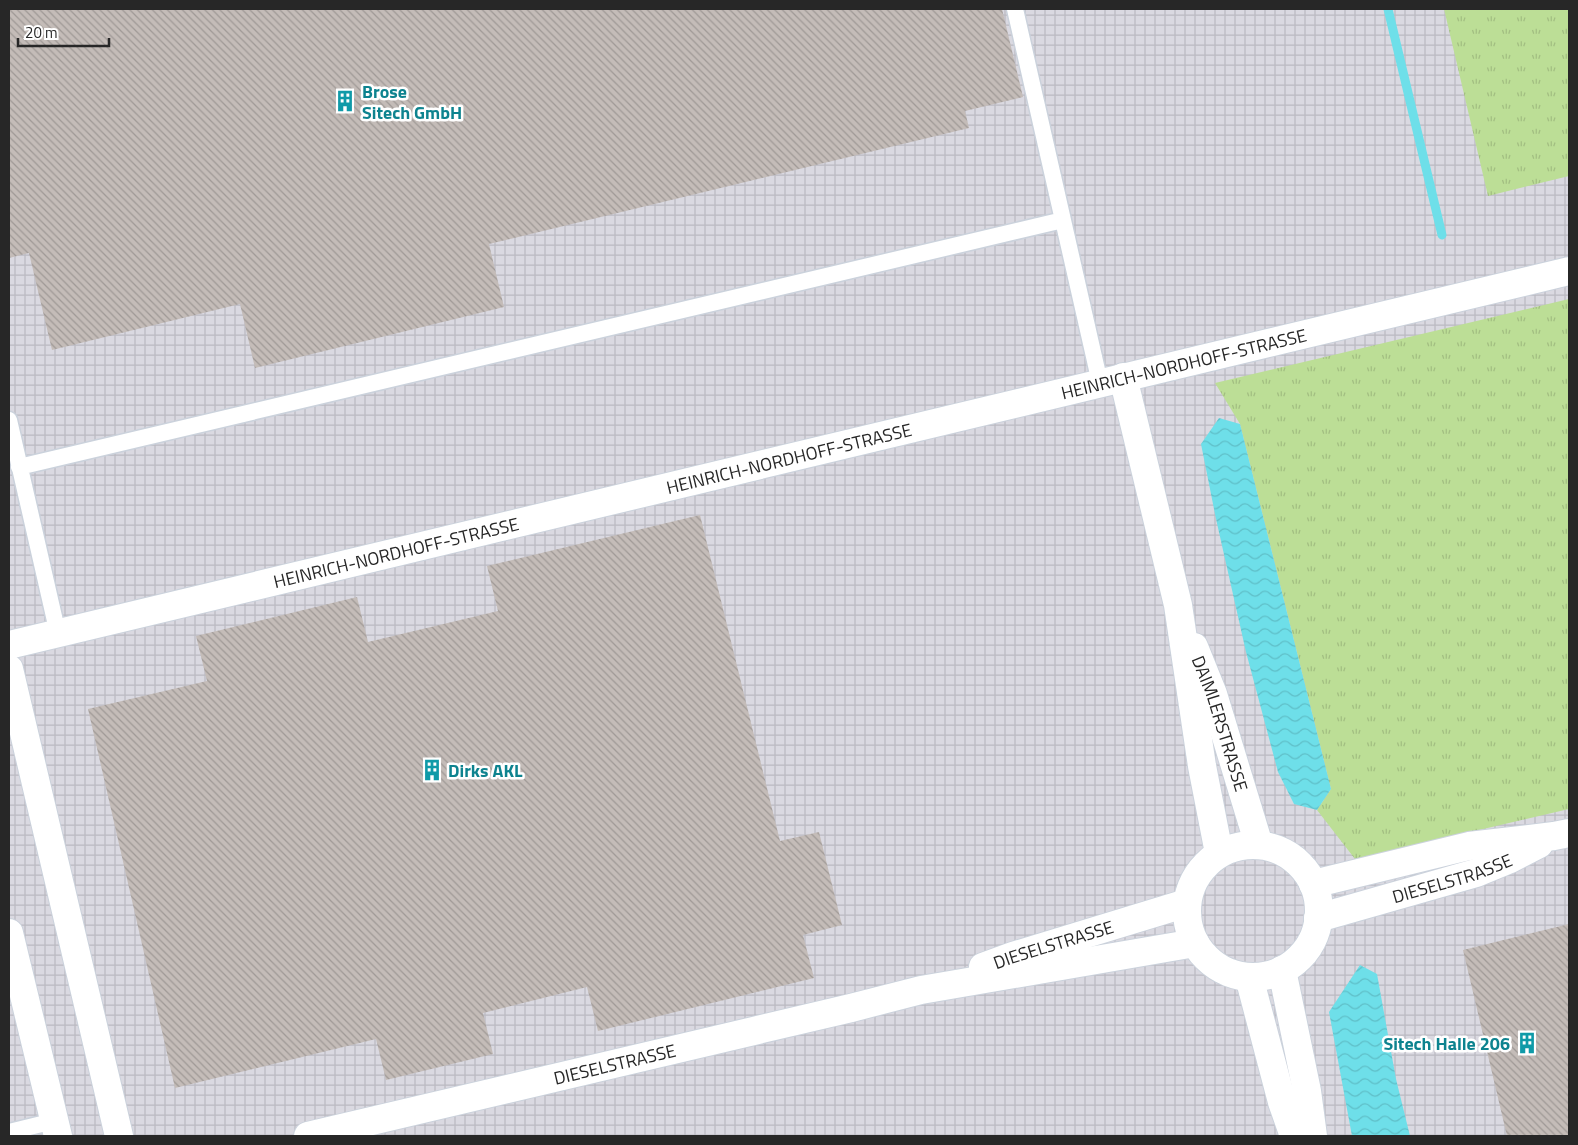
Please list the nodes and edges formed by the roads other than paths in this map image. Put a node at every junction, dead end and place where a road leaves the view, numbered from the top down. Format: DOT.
graph roads {
  1 [pos="1015,9"];
  2 [pos="1063,220"];
  3 [pos="1569,270"];
  4 [pos="1111,380"];
  5 [pos="9,420"];
  6 [pos="20,467"];
  7 [pos="1178,605"];
  8 [pos="58,634"];
  9 [pos="9,646"];
  10 [pos="9,669"];
  11 [pos="1561,835"];
  12 [pos="1259,845"];
  13 [pos="1220,853"];
  14 [pos="1313,884"];
  15 [pos="1187,902"];
  16 [pos="1318,918"];
  17 [pos="9,933"];
  18 [pos="1194,943"];
  19 [pos="1282,970"];
  20 [pos="1249,977"];
  21 [pos="921,990"];
  22 [pos="56,1128"];
  23 [pos="9,1132"];
  24 [pos="119,1136"];
  25 [pos="308,1136"];
  26 [pos="1294,1136"];
  27 [pos="1313,1136"];
  1 -- 2 [label="lane"];
  2 -- 4 [label="lane"];
  2 -- 6 [label="lane"];
  3 -- 4 [label="street, HEINRICH-NORDHOFF-STRASSE"];
  4 -- 7 [label="street, DAIMLERSTRASSE"];
  4 -- 8 [label="street, HEINRICH-NORDHOFF-STRASSE"];
  5 -- 6 [label="lane"];
  6 -- 8 [label="lane"];
  7 -- 12 [label="street, DAIMLERSTRASSE"];
  7 -- 13 [label="street, DAIMLERSTRASSE"];
  8 -- 9 [label="street, HEINRICH-NORDHOFF-STRASSE"];
  10 -- 24 [label="street"];
  11 -- 14 [label="street, DIESELSTRASSE"];
  11 -- 16 [label="street, DIESELSTRASSE"];
  12 -- 13 [label="street"];
  12 -- 14 [label="street"];
  13 -- 15 [label="street"];
  14 -- 16 [label="street"];
  15 -- 18 [label="street"];
  15 -- 21 [label="street, DIESELSTRASSE"];
  16 -- 19 [label="street"];
  17 -- 22 [label="street"];
  18 -- 20 [label="street"];
  18 -- 21 [label="street, DIESELSTRASSE"];
  19 -- 20 [label="street"];
  19 -- 27 [label="street"];
  20 -- 26 [label="street"];
  21 -- 25 [label="street, DIESELSTRASSE"];
  22 -- 23 [label="lane"];
}
